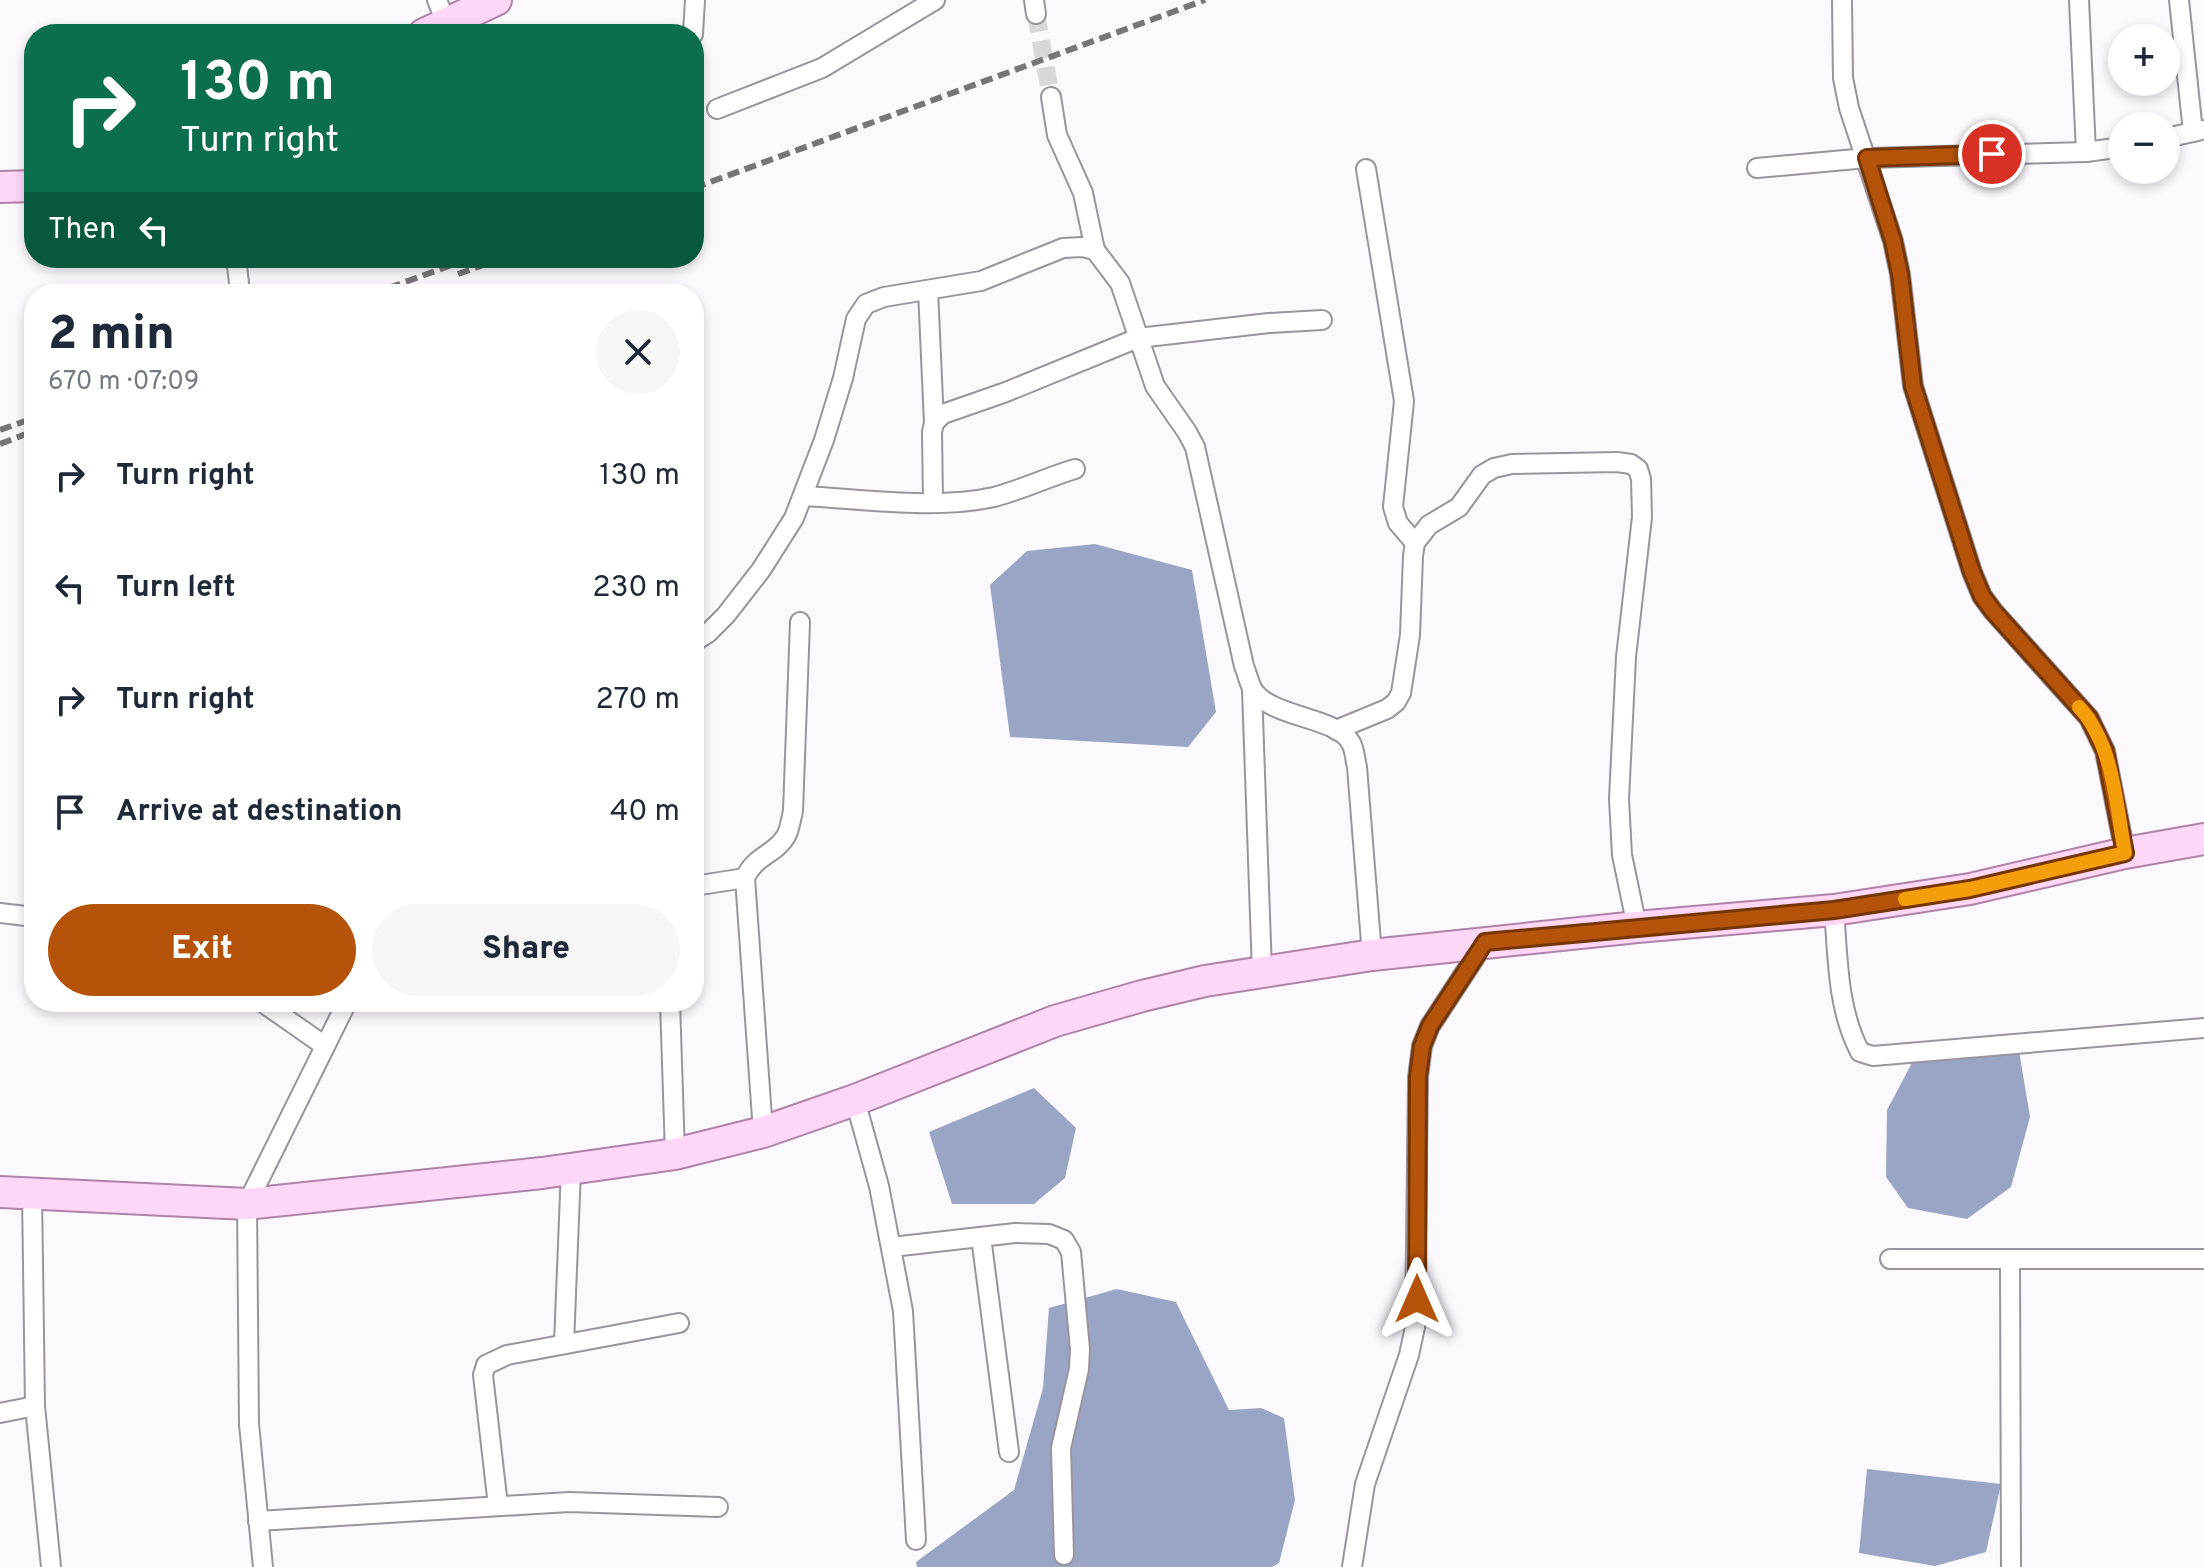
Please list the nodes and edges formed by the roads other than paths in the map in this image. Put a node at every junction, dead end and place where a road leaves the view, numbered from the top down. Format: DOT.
graph roads {
  1 [pos="496,0"];
  2 [pos="695,0"];
  3 [pos="935,0"];
  4 [pos="1842,0"];
  5 [pos="2079,0"];
  6 [pos="2179,0"];
  7 [pos="436,20"];
  8 [pos="694,24"];
  9 [pos="1051,97"];
  10 [pos="717,109"];
  11 [pos="2198,130"];
  12 [pos="2108,149"];
  13 [pos="2086,152"];
  14 [pos="1867,158"];
  15 [pos="1757,168"];
  16 [pos="1366,169"];
  17 [pos="24,186"];
  18 [pos="0,187"];
  19 [pos="1095,250"];
  20 [pos="237,268"];
  21 [pos="239,283"];
  22 [pos="928,290"];
  23 [pos="1322,320"];
  24 [pos="1138,338"];
  25 [pos="934,423"];
  26 [pos="1075,469"];
  27 [pos="803,496"];
  28 [pos="933,501"];
  29 [pos="1415,543"];
  30 [pos="800,622"];
  31 [pos="704,636"];
  32 [pos="1252,689"];
  33 [pos="1336,730"];
  34 [pos="2204,839"];
  35 [pos="2125,853"];
  36 [pos="745,878"];
  37 [pos="704,884"];
  38 [pos="1834,910"];
  39 [pos="0,913"];
  40 [pos="24,916"];
  41 [pos="1637,927"];
  42 [pos="1485,942"];
  43 [pos="1372,955"];
  44 [pos="1262,972"];
  45 [pos="276,1012"];
  46 [pos="342,1012"];
  47 [pos="670,1012"];
  48 [pos="2204,1028"];
  49 [pos="325,1046"];
  50 [pos="855,1100"];
  51 [pos="763,1132"];
  52 [pos="675,1154"];
  53 [pos="571,1169"];
  54 [pos="0,1192"];
  55 [pos="32,1193"];
  56 [pos="247,1204"];
  57 [pos="981,1237"];
  58 [pos="892,1247"];
  59 [pos="1890,1259"];
  60 [pos="2010,1259"];
  61 [pos="2204,1259"];
  62 [pos="679,1323"];
  63 [pos="564,1344"];
  64 [pos="35,1406"];
  65 [pos="0,1413"];
  66 [pos="1009,1452"];
  67 [pos="498,1506"];
  68 [pos="718,1507"];
  69 [pos="258,1521"];
  70 [pos="916,1540"];
  71 [pos="1064,1555"];
  72 [pos="51,1567"];
  73 [pos="263,1567"];
  74 [pos="1352,1567"];
  75 [pos="2011,1567"];
  1 -- 7 [label="main road"];
  2 -- 8 [label="street"];
  3 -- 10 [label="street"];
  4 -- 14 [label="street"];
  5 -- 13 [label="street"];
  6 -- 11 [label="street"];
  9 -- 19 [label="street"];
  12 -- 13 [label="street"];
  13 -- 14 [label="street"];
  14 -- 15 [label="street"];
  14 -- 35 [label="street"];
  16 -- 29 [label="street"];
  17 -- 18 [label="main road"];
  19 -- 22 [label="street"];
  19 -- 24 [label="street"];
  20 -- 21 [label="street"];
  22 -- 25 [label="street"];
  22 -- 27 [label="street"];
  23 -- 24 [label="street"];
  24 -- 25 [label="street"];
  24 -- 32 [label="street"];
  25 -- 28 [label="street"];
  26 -- 28 [label="street"];
  27 -- 28 [label="street"];
  27 -- 31 [label="street"];
  29 -- 33 [label="street"];
  29 -- 41 [label="street"];
  30 -- 36 [label="street"];
  32 -- 33 [label="street"];
  32 -- 44 [label="street"];
  33 -- 43 [label="street"];
  34 -- 35 [label="main road"];
  35 -- 38 [label="main road"];
  36 -- 37 [label="street"];
  36 -- 51 [label="street"];
  38 -- 41 [label="main road"];
  38 -- 48 [label="street"];
  39 -- 40 [label="street"];
  41 -- 42 [label="main road"];
  42 -- 43 [label="main road"];
  42 -- 74 [label="street"];
  43 -- 44 [label="main road"];
  44 -- 50 [label="main road"];
  45 -- 49 [label="street"];
  46 -- 49 [label="street"];
  47 -- 52 [label="street"];
  49 -- 56 [label="street"];
  50 -- 51 [label="main road"];
  50 -- 58 [label="street"];
  51 -- 52 [label="main road"];
  52 -- 53 [label="main road"];
  53 -- 56 [label="main road"];
  53 -- 63 [label="street"];
  54 -- 55 [label="main road"];
  55 -- 56 [label="main road"];
  55 -- 64 [label="street"];
  56 -- 69 [label="street"];
  57 -- 58 [label="street"];
  57 -- 66 [label="street"];
  57 -- 71 [label="street"];
  58 -- 70 [label="street"];
  59 -- 60 [label="street"];
  60 -- 61 [label="street"];
  60 -- 75 [label="street"];
  62 -- 63 [label="street"];
  63 -- 67 [label="street"];
  64 -- 65 [label="street"];
  64 -- 72 [label="street"];
  67 -- 68 [label="street"];
  67 -- 69 [label="street"];
  69 -- 73 [label="street"];
}
